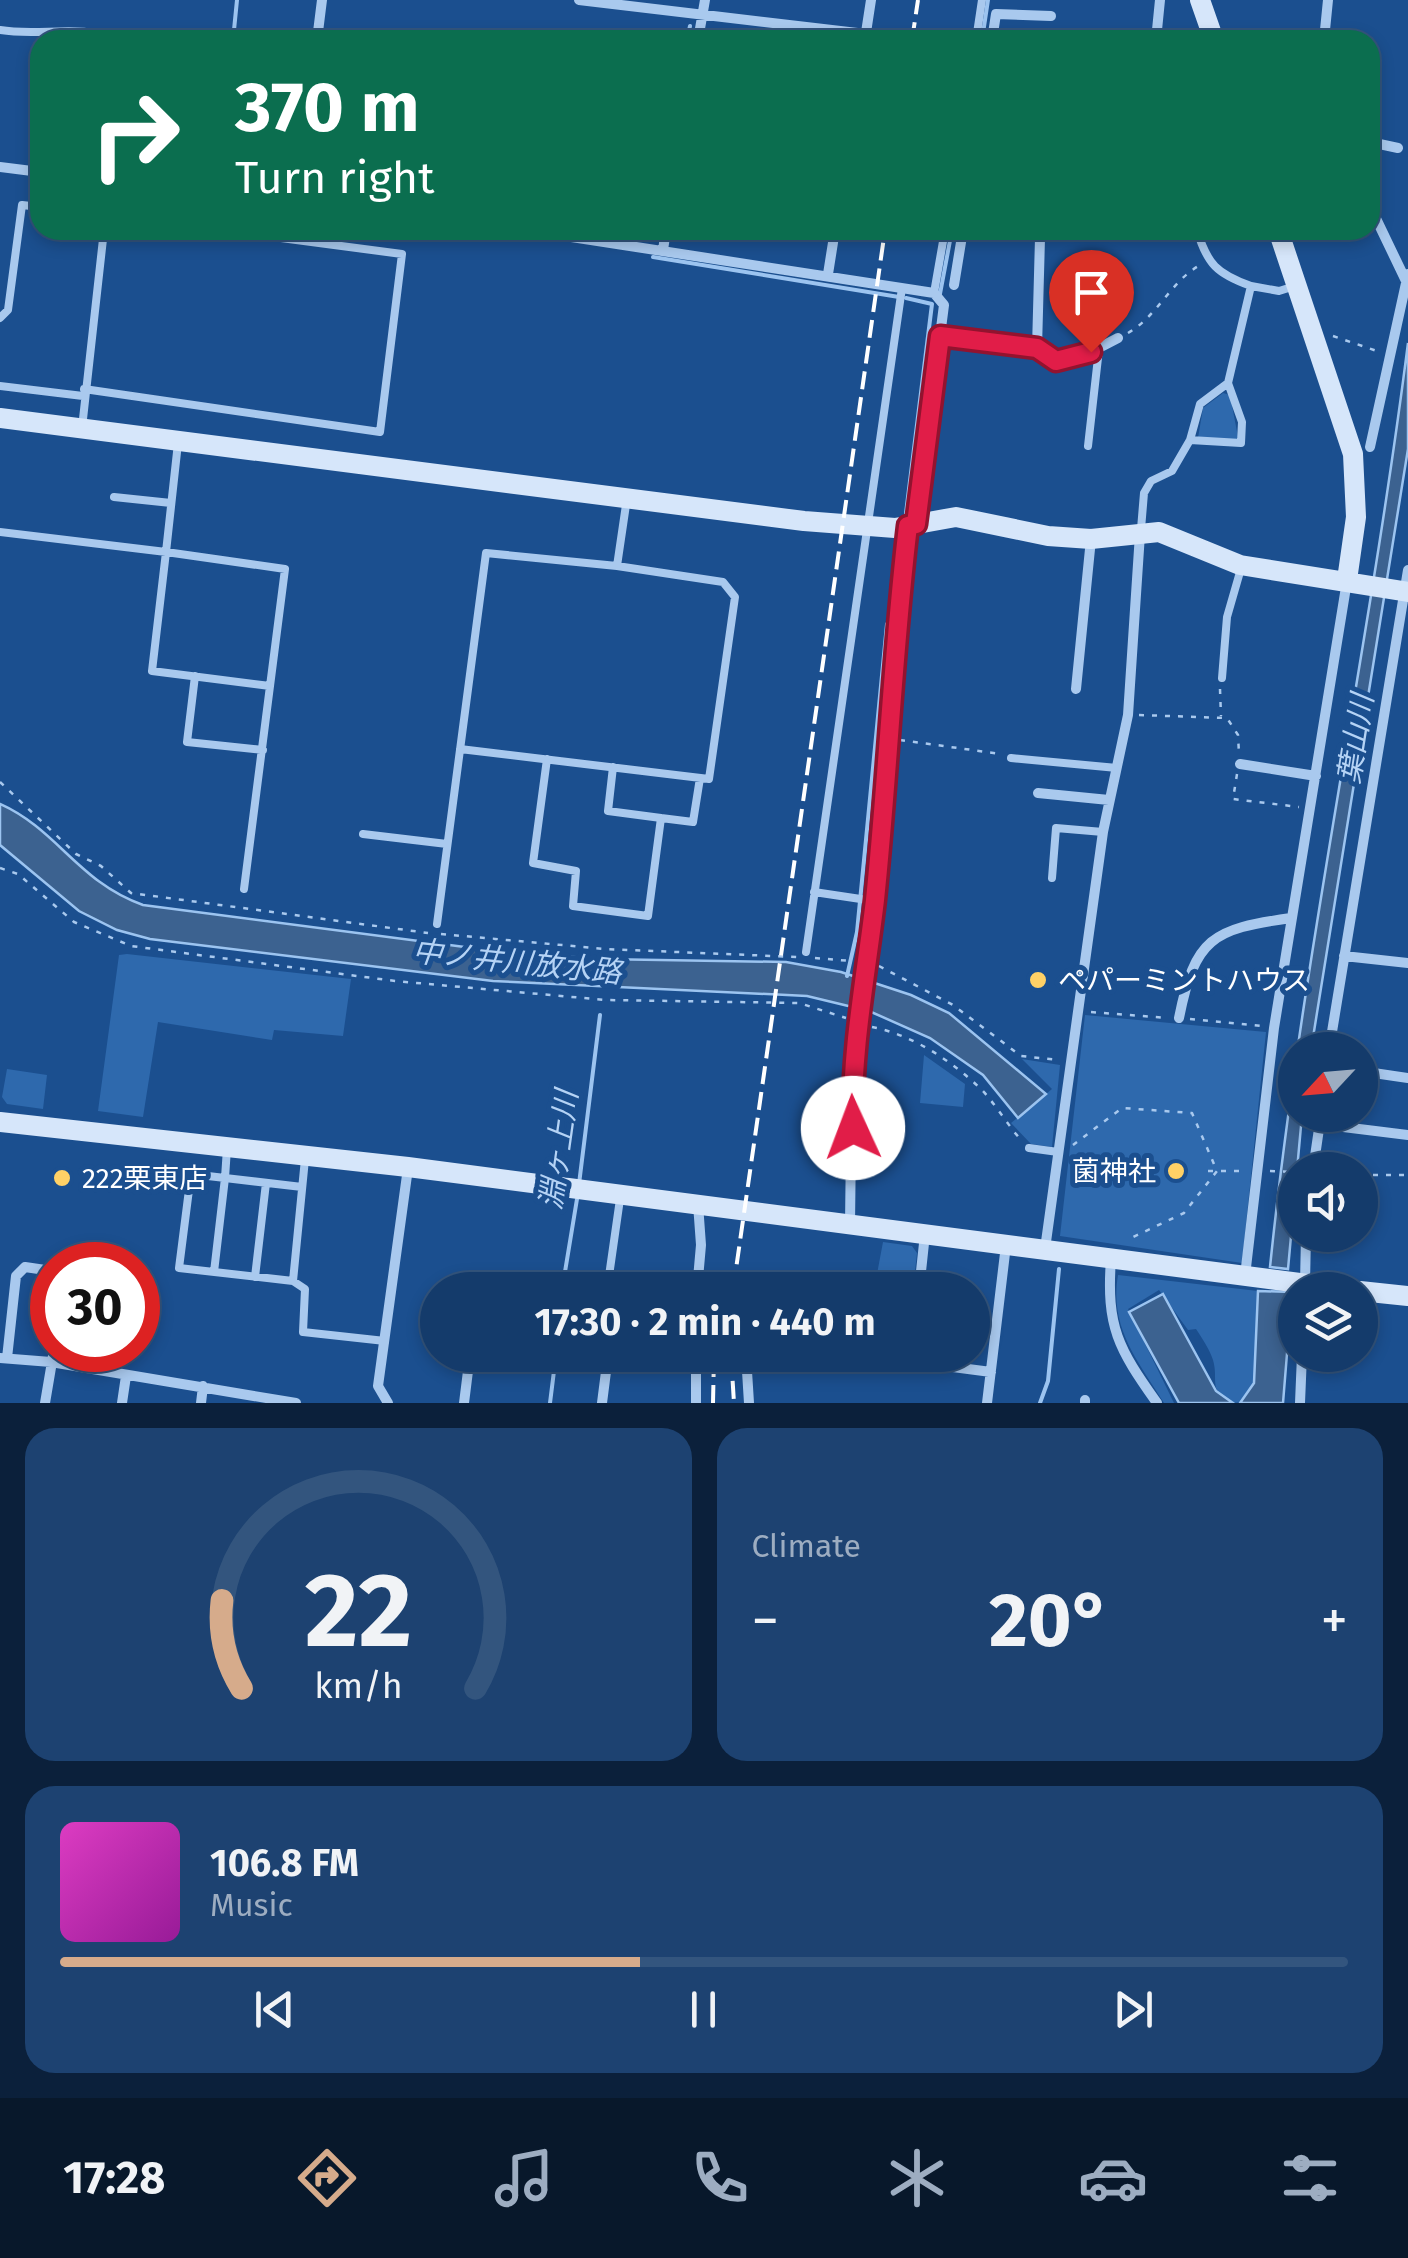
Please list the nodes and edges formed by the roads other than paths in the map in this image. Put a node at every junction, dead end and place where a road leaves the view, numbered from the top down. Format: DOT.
graph roads {
  1 [pos="322,0"];
  2 [pos="579,0"];
  3 [pos="705,0"];
  4 [pos="872,0"];
  5 [pos="982,0"];
  6 [pos="1160,0"];
  7 [pos="1200,0"];
  8 [pos="1328,0"];
  9 [pos="702,15"];
  10 [pos="1051,16"];
  11 [pos="0,30"];
  12 [pos="319,30"];
  13 [pos="700,30"];
  14 [pos="813,30"];
  15 [pos="866,30"];
  16 [pos="978,30"];
  17 [pos="994,30"];
  18 [pos="1157,30"];
  19 [pos="1210,30"];
  20 [pos="1325,30"];
  21 [pos="30,34"];
  22 [pos="1380,144"];
  23 [pos="1398,148"];
  24 [pos="0,167"];
  25 [pos="30,171"];
  26 [pos="30,206"];
  27 [pos="1380,226"];
  28 [pos="103,240"];
  29 [pos="295,240"];
  30 [pos="594,240"];
  31 [pos="664,240"];
  32 [pos="833,240"];
  33 [pos="943,240"];
  34 [pos="961,240"];
  35 [pos="1040,240"];
  36 [pos="1201,240"];
  37 [pos="1281,240"];
  38 [pos="663,250"];
  39 [pos="828,274"];
  40 [pos="1407,280"];
  41 [pos="954,285"];
  42 [pos="1250,286"];
  43 [pos="1297,286"];
  44 [pos="902,288"];
  45 [pos="934,293"];
  46 [pos="0,318"];
  47 [pos="940,336"];
  48 [pos="1118,338"];
  49 [pos="1037,348"];
  50 [pos="1098,349"];
  51 [pos="1228,384"];
  52 [pos="0,386"];
  53 [pos="83,392"];
  54 [pos="0,418"];
  55 [pos="82,428"];
  56 [pos="1190,440"];
  57 [pos="178,443"];
  58 [pos="1088,446"];
  59 [pos="1370,447"];
  60 [pos="114,497"];
  61 [pos="626,498"];
  62 [pos="171,503"];
  63 [pos="912,525"];
  64 [pos="868,527"];
  65 [pos="0,532"];
  66 [pos="1140,534"];
  67 [pos="1091,539"];
  68 [pos="166,552"];
  69 [pos="1242,565"];
  70 [pos="617,566"];
  71 [pos="1351,581"];
  72 [pos="1404,586"];
  73 [pos="195,676"];
  74 [pos="1222,678"];
  75 [pos="270,686"];
  76 [pos="1076,689"];
  77 [pos="460,748"];
  78 [pos="263,750"];
  79 [pos="1011,758"];
  80 [pos="547,759"];
  81 [pos="1240,764"];
  82 [pos="614,767"];
  83 [pos="1116,768"];
  84 [pos="1316,776"];
  85 [pos="700,778"];
  86 [pos="1038,793"];
  87 [pos="1109,800"];
  88 [pos="661,818"];
  89 [pos="1103,832"];
  90 [pos="362,834"];
  91 [pos="448,844"];
  92 [pos="1052,878"];
  93 [pos="244,889"];
  94 [pos="814,892"];
  95 [pos="874,901"];
  96 [pos="1291,918"];
  97 [pos="437,924"];
  98 [pos="806,952"];
  99 [pos="1344,956"];
  100 [pos="1408,963"];
  101 [pos="1178,1018"];
  102 [pos="1332,1032"];
  103 [pos="1378,1074"];
  104 [pos="1408,1078"];
  105 [pos="0,1122"];
  106 [pos="1378,1129"];
  107 [pos="1408,1134"];
  108 [pos="228,1145"];
  109 [pos="1029,1148"];
  110 [pos="1058,1152"];
  111 [pos="305,1155"];
  112 [pos="408,1167"];
  113 [pos="225,1178"];
  114 [pos="266,1183"];
  115 [pos="302,1187"];
  116 [pos="621,1194"];
  117 [pos="698,1204"];
  118 [pos="850,1224"];
  119 [pos="925,1234"];
  120 [pos="1006,1245"];
  121 [pos="1045,1250"];
  122 [pos="1111,1259"];
  123 [pos="30,1268"];
  124 [pos="214,1272"];
  125 [pos="610,1272"];
  126 [pos="699,1272"];
  127 [pos="921,1272"];
  128 [pos="255,1277"];
  129 [pos="1248,1277"];
  130 [pos="292,1282"];
  131 [pos="1278,1282"];
  132 [pos="1378,1292"];
  133 [pos="1408,1296"];
  134 [pos="385,1341"];
  135 [pos="30,1357"];
  136 [pos="3,1358"];
  137 [pos="51,1372"];
  138 [pos="111,1372"];
  139 [pos="468,1372"];
  140 [pos="606,1372"];
  141 [pos="696,1372"];
  142 [pos="747,1372"];
  143 [pos="991,1372"];
  144 [pos="1301,1372"];
  145 [pos="126,1376"];
  146 [pos="203,1386"];
  147 [pos="297,1402"];
  148 [pos="46,1403"];
  149 [pos="122,1403"];
  150 [pos="201,1403"];
  151 [pos="310,1403"];
  152 [pos="388,1403"];
  153 [pos="464,1403"];
  154 [pos="602,1403"];
  155 [pos="696,1403"];
  156 [pos="748,1403"];
  157 [pos="987,1403"];
  158 [pos="1157,1403"];
  159 [pos="1300,1403"];
  1 -- 12 [label="street"];
  2 -- 9 [label="street"];
  3 -- 9 [label="street"];
  4 -- 15 [label="street"];
  5 -- 16 [label="lane"];
  6 -- 18 [label="street"];
  7 -- 19 [label="street"];
  8 -- 20 [label="street"];
  9 -- 13 [label="street"];
  9 -- 14 [label="street"];
  10 -- 17 [label="street"];
  11 -- 21 [label="lane"];
  22 -- 23 [label="street"];
  24 -- 25 [label="street"];
  26 -- 46 [label="lane"];
  27 -- 40 [label="street"];
  28 -- 53 [label="lane"];
  29 -- 53 [label="lane"];
  30 -- 38 [label="street"];
  31 -- 38 [label="street"];
  32 -- 39 [label="street"];
  33 -- 45 [label="lane"];
  34 -- 41 [label="street"];
  35 -- 49 [label="street"];
  36 -- 42 [label="lane"];
  37 -- 43 [label="street"];
  38 -- 39 [label="street"];
  39 -- 44 [label="street"];
  40 -- 59 [label="street"];
  42 -- 43 [label="lane"];
  42 -- 51 [label="lane"];
  43 -- 71 [label="street"];
  44 -- 45 [label="street"];
  44 -- 64 [label="lane"];
  45 -- 47 [label="street"];
  47 -- 49 [label="street"];
  47 -- 63 [label="lane"];
  48 -- 50 [label="street"];
  49 -- 50 [label="street"];
  50 -- 58 [label="lane"];
  51 -- 56 [label="lane"];
  51 -- 56 [label="lane"];
  52 -- 53 [label="lane"];
  53 -- 55 [label="lane"];
  54 -- 55 [label="street"];
  55 -- 57 [label="street"];
  56 -- 66 [label="lane"];
  57 -- 61 [label="street"];
  57 -- 62 [label="lane"];
  60 -- 62 [label="lane"];
  61 -- 64 [label="street"];
  61 -- 70 [label="lane"];
  62 -- 68 [label="lane"];
  63 -- 64 [label="street"];
  63 -- 67 [label="street"];
  63 -- 95 [label="street"];
  64 -- 94 [label="lane"];
  65 -- 68 [label="lane"];
  66 -- 67 [label="street"];
  66 -- 69 [label="street"];
  66 -- 83 [label="street"];
  67 -- 76 [label="street"];
  68 -- 73 [label="lane"];
  68 -- 75 [label="lane"];
  69 -- 71 [label="street"];
  69 -- 74 [label="lane"];
  70 -- 77 [label="lane"];
  70 -- 85 [label="lane"];
  71 -- 72 [label="street"];
  71 -- 84 [label="street"];
  72 -- 99 [label="street"];
  73 -- 75 [label="lane"];
  73 -- 78 [label="lane"];
  75 -- 78 [label="lane"];
  77 -- 80 [label="lane"];
  77 -- 91 [label="lane"];
  78 -- 93 [label="lane"];
  79 -- 83 [label="lane"];
  80 -- 82 [label="lane"];
  80 -- 88 [label="lane"];
  81 -- 84 [label="street"];
  82 -- 85 [label="lane"];
  82 -- 88 [label="lane"];
  83 -- 87 [label="street"];
  84 -- 96 [label="street"];
  85 -- 88 [label="lane"];
  86 -- 87 [label="street"];
  87 -- 89 [label="street"];
  89 -- 92 [label="lane"];
  89 -- 110 [label="street"];
  90 -- 91 [label="lane"];
  91 -- 97 [label="lane"];
  94 -- 95 [label="lane"];
  94 -- 98 [label="lane"];
  95 -- 118 [label="street"];
  96 -- 101 [label="street"];
  96 -- 129 [label="street"];
  99 -- 100 [label="street"];
  99 -- 102 [label="street"];
  103 -- 104 [label="street"];
  105 -- 108 [label="street"];
  106 -- 107 [label="street"];
  108 -- 111 [label="street"];
  108 -- 113 [label="lane"];
  109 -- 110 [label="lane"];
  110 -- 121 [label="street"];
  111 -- 112 [label="street"];
  111 -- 115 [label="lane"];
  112 -- 116 [label="street"];
  112 -- 134 [label="street"];
  113 -- 114 [label="lane"];
  113 -- 124 [label="lane"];
  113 -- 124 [label="lane"];
  114 -- 115 [label="lane"];
  114 -- 128 [label="lane"];
  115 -- 130 [label="lane"];
  116 -- 117 [label="street"];
  116 -- 125 [label="lane"];
  117 -- 118 [label="street"];
  117 -- 126 [label="street"];
  118 -- 119 [label="street"];
  119 -- 120 [label="street"];
  119 -- 127 [label="street"];
  120 -- 121 [label="street"];
  120 -- 143 [label="street"];
  121 -- 122 [label="street"];
  122 -- 129 [label="street"];
  122 -- 158 [label="street"];
  123 -- 136 [label="street"];
  124 -- 128 [label="lane"];
  128 -- 130 [label="lane"];
  129 -- 131 [label="street"];
  130 -- 134 [label="lane"];
  132 -- 133 [label="street"];
  134 -- 152 [label="street"];
  135 -- 136 [label="street"];
  137 -- 148 [label="street"];
  138 -- 145 [label="street"];
  139 -- 153 [label="street"];
  140 -- 154 [label="street"];
  141 -- 155 [label="street"];
  142 -- 156 [label="street"];
  143 -- 157 [label="street"];
  144 -- 159 [label="street"];
  145 -- 146 [label="street"];
  145 -- 149 [label="street"];
  146 -- 147 [label="street"];
  146 -- 150 [label="street"];
  147 -- 151 [label="street"];
}
